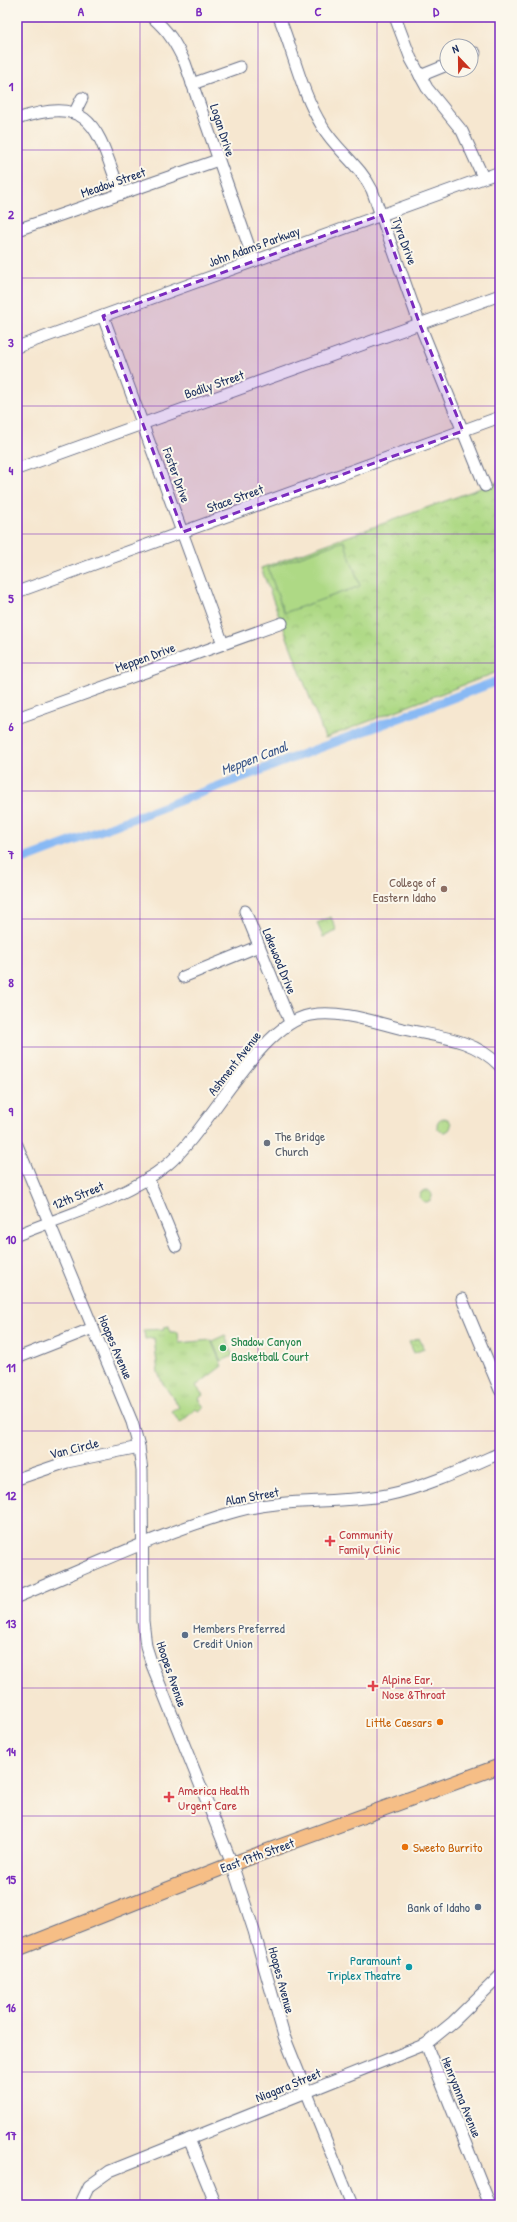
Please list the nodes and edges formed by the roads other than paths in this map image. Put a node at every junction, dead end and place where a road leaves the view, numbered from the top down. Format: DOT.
graph roads {
  1 [pos="152,17"];
  2 [pos="279,17"];
  3 [pos="395,17"];
  4 [pos="240,67"];
  5 [pos="439,68"];
  6 [pos="420,76"];
  7 [pos="192,84"];
  8 [pos="82,98"];
  9 [pos="75,112"];
  10 [pos="17,119"];
  11 [pos="218,160"];
  12 [pos="500,172"];
  13 [pos="483,178"];
  14 [pos="121,194"];
  15 [pos="381,215"];
  16 [pos="17,230"];
  17 [pos="254,260"];
  18 [pos="500,295"];
  19 [pos="103,316"];
  20 [pos="420,325"];
  21 [pos="17,348"];
  22 [pos="500,417"];
  23 [pos="143,423"];
  24 [pos="463,430"];
  25 [pos="17,470"];
  26 [pos="485,486"];
  27 [pos="183,532"];
  28 [pos="17,592"];
  29 [pos="282,624"];
  30 [pos="223,644"];
  31 [pos="17,718"];
  32 [pos="245,911"];
  33 [pos="259,946"];
  34 [pos="183,978"];
  35 [pos="290,1022"];
  36 [pos="500,1066"];
  37 [pos="17,1145"];
  38 [pos="148,1178"];
  39 [pos="50,1222"];
  40 [pos="17,1235"];
  41 [pos="176,1246"];
  42 [pos="462,1299"];
  43 [pos="93,1328"];
  44 [pos="17,1358"];
  45 [pos="500,1390"];
  46 [pos="140,1447"];
  47 [pos="500,1453"];
  48 [pos="17,1479"];
  49 [pos="142,1546"];
  50 [pos="17,1597"];
  51 [pos="500,1766"];
  52 [pos="232,1864"];
  53 [pos="17,1949"];
  54 [pos="500,1976"];
  55 [pos="426,2044"];
  56 [pos="307,2092"];
  57 [pos="190,2139"];
  58 [pos="80,2205"];
  59 [pos="216,2205"];
  60 [pos="352,2205"];
  61 [pos="490,2205"];
  1 -- 7 [label="street, Logan Drive"];
  2 -- 15 [label="street, Tyra Drive"];
  3 -- 6 [label="street"];
  4 -- 7 [label="street"];
  5 -- 6 [label="street"];
  6 -- 13 [label="street"];
  7 -- 11 [label="street, Logan Drive"];
  8 -- 9 [label="street"];
  9 -- 10 [label="street"];
  9 -- 14 [label="street"];
  11 -- 14 [label="street, Meadow Street"];
  11 -- 17 [label="street, Logan Drive"];
  12 -- 13 [label="street, John Adams Parkway"];
  13 -- 15 [label="street, John Adams Parkway"];
  14 -- 16 [label="street, Meadow Street"];
  15 -- 17 [label="street, John Adams Parkway"];
  15 -- 20 [label="street, Tyra Drive"];
  17 -- 19 [label="street, John Adams Parkway"];
  18 -- 20 [label="street, Bodily Street"];
  19 -- 21 [label="street, John Adams Parkway"];
  19 -- 23 [label="street, Foster Drive"];
  20 -- 23 [label="street, Bodily Street"];
  20 -- 24 [label="street, Tyra Drive"];
  22 -- 24 [label="street, Stace Street"];
  23 -- 25 [label="street, Bodily Street"];
  23 -- 27 [label="street, Foster Drive"];
  24 -- 26 [label="street, Tyra Drive"];
  24 -- 27 [label="street, Stace Street"];
  27 -- 28 [label="street, Stace Street"];
  27 -- 30 [label="street, Foster Drive"];
  29 -- 30 [label="street, Meppen Drive"];
  30 -- 31 [label="street, Meppen Drive"];
  32 -- 33 [label="street, Lakewood Drive"];
  33 -- 34 [label="street"];
  33 -- 35 [label="street, Lakewood Drive"];
  35 -- 36 [label="street, Ashment Avenue"];
  35 -- 38 [label="street, Ashment Avenue"];
  37 -- 39 [label="street, Hoopes Avenue"];
  38 -- 39 [label="street, 12th Street"];
  38 -- 41 [label="street"];
  39 -- 40 [label="street, 12th Street"];
  39 -- 43 [label="street, Hoopes Avenue"];
  42 -- 45 [label="street"];
  43 -- 44 [label="street"];
  43 -- 46 [label="street, Hoopes Avenue"];
  46 -- 48 [label="street, Van Circle"];
  46 -- 49 [label="street, Hoopes Avenue"];
  47 -- 49 [label="street, Alan Street"];
  49 -- 50 [label="street, Alan Street"];
  49 -- 52 [label="street, Hoopes Avenue"];
  51 -- 52 [label="main road, East 17th Street"];
  52 -- 53 [label="main road, East 17th Street"];
  52 -- 56 [label="street, Hoopes Avenue"];
  54 -- 55 [label="street, Niagara Street"];
  55 -- 56 [label="street, Niagara Street"];
  55 -- 61 [label="street, Henryanna Avenue"];
  56 -- 57 [label="street, Niagara Street"];
  56 -- 60 [label="street, Hoopes Avenue"];
  57 -- 58 [label="street, Niagara Street"];
  57 -- 59 [label="street"];
}
